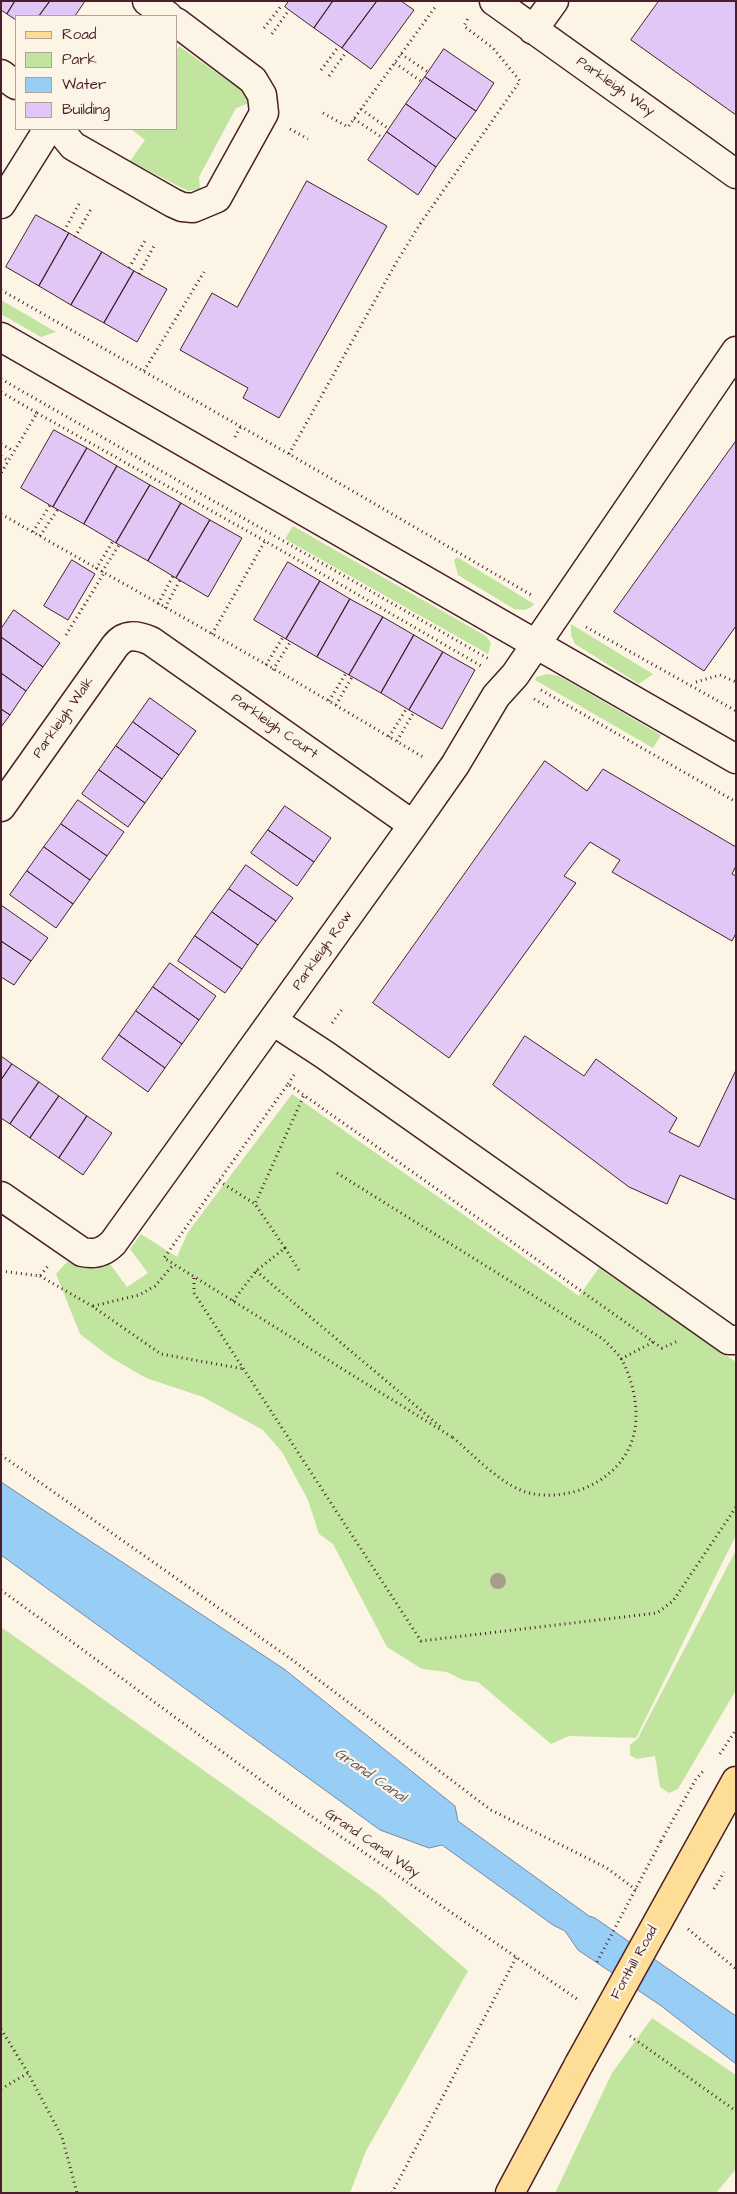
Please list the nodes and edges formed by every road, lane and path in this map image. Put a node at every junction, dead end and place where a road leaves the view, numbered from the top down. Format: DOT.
graph roads {
  1 [pos="140,1"];
  2 [pos="147,1"];
  3 [pos="554,1"];
  4 [pos="282,5"];
  5 [pos="484,5"];
  6 [pos="436,6"];
  7 [pos="289,10"];
  8 [pos="130,15"];
  9 [pos="167,15"];
  10 [pos="178,23"];
  11 [pos="264,28"];
  12 [pos="534,30"];
  13 [pos="272,34"];
  14 [pos="338,46"];
  15 [pos="347,52"];
  16 [pos="401,54"];
  17 [pos="395,63"];
  18 [pos="321,70"];
  19 [pos="428,72"];
  20 [pos="1,74"];
  21 [pos="329,76"];
  22 [pos="422,82"];
  23 [pos="15,84"];
  24 [pos="361,110"];
  25 [pos="323,113"];
  26 [pos="354,119"];
  27 [pos="389,129"];
  28 [pos="47,130"];
  29 [pos="60,130"];
  30 [pos="383,138"];
  31 [pos="736,174"];
  32 [pos="80,202"];
  33 [pos="1,204"];
  34 [pos="91,208"];
  35 [pos="64,231"];
  36 [pos="75,237"];
  37 [pos="146,239"];
  38 [pos="155,244"];
  39 [pos="129,268"];
  40 [pos="204,272"];
  41 [pos="139,274"];
  42 [pos="1,290"];
  43 [pos="1,337"];
  44 [pos="736,351"];
  45 [pos="144,371"];
  46 [pos="1,379"];
  47 [pos="1,392"];
  48 [pos="37,413"];
  49 [pos="1,444"];
  50 [pos="14,451"];
  51 [pos="289,454"];
  52 [pos="1,456"];
  53 [pos="9,461"];
  54 [pos="1,473"];
  55 [pos="50,505"];
  56 [pos="58,509"];
  57 [pos="1,514"];
  58 [pos="33,532"];
  59 [pos="40,536"];
  60 [pos="113,541"];
  61 [pos="265,541"];
  62 [pos="119,545"];
  63 [pos="96,568"];
  64 [pos="103,572"];
  65 [pos="173,576"];
  66 [pos="180,580"];
  67 [pos="531,595"];
  68 [pos="158,604"];
  69 [pos="165,608"];
  70 [pos="583,626"];
  71 [pos="212,634"];
  72 [pos="66,635"];
  73 [pos="131,636"];
  74 [pos="283,637"];
  75 [pos="291,641"];
  76 [pos="535,642"];
  77 [pos="486,656"];
  78 [pos="266,665"];
  79 [pos="273,670"];
  80 [pos="489,670"];
  81 [pos="346,673"];
  82 [pos="352,677"];
  83 [pos="696,682"];
  84 [pos="736,682"];
  85 [pos="532,685"];
  86 [pos="328,701"];
  87 [pos="336,706"];
  88 [pos="407,708"];
  89 [pos="736,711"];
  90 [pos="414,712"];
  91 [pos="389,737"];
  92 [pos="397,741"];
  93 [pos="736,759"];
  94 [pos="430,761"];
  95 [pos="736,802"];
  96 [pos="1,807"];
  97 [pos="414,826"];
  98 [pos="343,1008"];
  99 [pos="273,1021"];
  100 [pos="329,1027"];
  101 [pos="304,1096"];
  102 [pos="337,1173"];
  103 [pos="218,1181"];
  104 [pos="1,1196"];
  105 [pos="255,1204"];
  106 [pos="285,1248"];
  107 [pos="53,1260"];
  108 [pos="174,1264"];
  109 [pos="256,1270"];
  110 [pos="1,1271"];
  111 [pos="300,1272"];
  112 [pos="40,1276"];
  113 [pos="194,1277"];
  114 [pos="233,1301"];
  115 [pos="92,1306"];
  116 [pos="710,1326"];
  117 [pos="736,1340"];
  118 [pos="653,1342"];
  119 [pos="621,1359"];
  120 [pos="244,1368"];
  121 [pos="452,1437"];
  122 [pos="1,1455"];
  123 [pos="736,1507"];
  124 [pos="1,1590"];
  125 [pos="696,1779"];
  126 [pos="736,1781"];
  127 [pos="645,1897"];
  128 [pos="683,1925"];
  129 [pos="516,1956"];
  130 [pos="594,1968"];
  131 [pos="736,1969"];
  132 [pos="580,1994"];
  133 [pos="576,2002"];
  134 [pos="581,2002"];
  135 [pos="1,2029"];
  136 [pos="625,2033"];
  137 [pos="28,2073"];
  138 [pos="1,2089"];
  139 [pos="736,2111"];
  140 [pos="77,2193"];
  141 [pos="392,2193"];
  142 [pos="510,2193"];
  1 -- 8 [label="street"];
  2 -- 9 [label="street"];
  3 -- 12 [label="street"];
  4 -- 11 [label="path"];
  5 -- 12 [label="street, Parkleigh Way"];
  5 -- 51 [label="path"];
  6 -- 16 [label="path"];
  7 -- 13 [label="path"];
  10 -- 29 [label="street"];
  12 -- 31 [label="street, Parkleigh Way"];
  14 -- 18 [label="path"];
  15 -- 21 [label="path"];
  16 -- 17 [label="path"];
  16 -- 19 [label="path"];
  17 -- 22 [label="path"];
  17 -- 24 [label="path"];
  20 -- 23 [label="street"];
  24 -- 26 [label="path"];
  24 -- 27 [label="path"];
  25 -- 26 [label="path"];
  26 -- 30 [label="path"];
  28 -- 33 [label="street"];
  32 -- 35 [label="path"];
  34 -- 36 [label="path"];
  37 -- 39 [label="path"];
  38 -- 41 [label="path"];
  40 -- 45 [label="path"];
  42 -- 45 [label="path"];
  43 -- 76 [label="street"];
  44 -- 76 [label="street, Parkleigh Row"];
  45 -- 51 [label="path"];
  46 -- 77 [label="path"];
  47 -- 48 [label="path"];
  48 -- 50 [label="path"];
  48 -- 61 [label="path"];
  49 -- 50 [label="path"];
  50 -- 53 [label="path"];
  51 -- 67 [label="path"];
  52 -- 53 [label="path"];
  53 -- 54 [label="path"];
  55 -- 58 [label="path"];
  56 -- 59 [label="path"];
  57 -- 58 [label="path"];
  58 -- 59 [label="path"];
  59 -- 63 [label="path"];
  60 -- 63 [label="path"];
  61 -- 71 [label="path"];
  61 -- 80 [label="path"];
  62 -- 64 [label="path"];
  63 -- 64 [label="path"];
  64 -- 68 [label="path"];
  64 -- 72 [label="path"];
  65 -- 68 [label="path"];
  66 -- 69 [label="path"];
  68 -- 69 [label="path"];
  69 -- 71 [label="path"];
  70 -- 89 [label="path"];
  71 -- 78 [label="path"];
  73 -- 96 [label="street, Parkleigh Walk"];
  73 -- 97 [label="street, Parkleigh Court"];
  74 -- 78 [label="path"];
  75 -- 79 [label="path"];
  76 -- 93 [label="street"];
  76 -- 97 [label="street, Parkleigh Row"];
  78 -- 79 [label="path"];
  79 -- 86 [label="path"];
  81 -- 86 [label="path"];
  82 -- 87 [label="path"];
  83 -- 84 [label="path"];
  85 -- 95 [label="path"];
  86 -- 87 [label="path"];
  87 -- 91 [label="path"];
  88 -- 91 [label="path"];
  90 -- 92 [label="path"];
  91 -- 92 [label="path"];
  92 -- 94 [label="path"];
  97 -- 99 [label="street, Parkleigh Row"];
  98 -- 100 [label="path"];
  99 -- 104 [label="street, Parkleigh Row"];
  99 -- 116 [label="street"];
  101 -- 103 [label="path"];
  101 -- 105 [label="path"];
  101 -- 118 [label="path"];
  102 -- 119 [label="path"];
  103 -- 105 [label="path"];
  103 -- 108 [label="path"];
  105 -- 106 [label="path"];
  106 -- 109 [label="path"];
  106 -- 111 [label="path"];
  107 -- 112 [label="path"];
  108 -- 113 [label="path"];
  108 -- 115 [label="path"];
  109 -- 114 [label="path"];
  109 -- 121 [label="path"];
  110 -- 112 [label="path"];
  112 -- 115 [label="path"];
  113 -- 114 [label="path"];
  113 -- 120 [label="path"];
  114 -- 121 [label="path"];
  115 -- 120 [label="path"];
  116 -- 117 [label="street"];
  116 -- 118 [label="path"];
  118 -- 119 [label="path"];
  119 -- 121 [label="path"];
  120 -- 123 [label="path"];
  122 -- 127 [label="path"];
  124 -- 129 [label="path, Grand Canal Way"];
  125 -- 130 [label="path, bridge"];
  126 -- 142 [label="main road, Fonthill Road, bridge"];
  128 -- 131 [label="path"];
  129 -- 134 [label="path, Grand Canal Way"];
  129 -- 141 [label="path"];
  132 -- 133 [label="path"];
  135 -- 137 [label="path"];
  136 -- 139 [label="path"];
  137 -- 138 [label="path"];
  137 -- 140 [label="path"];
}
